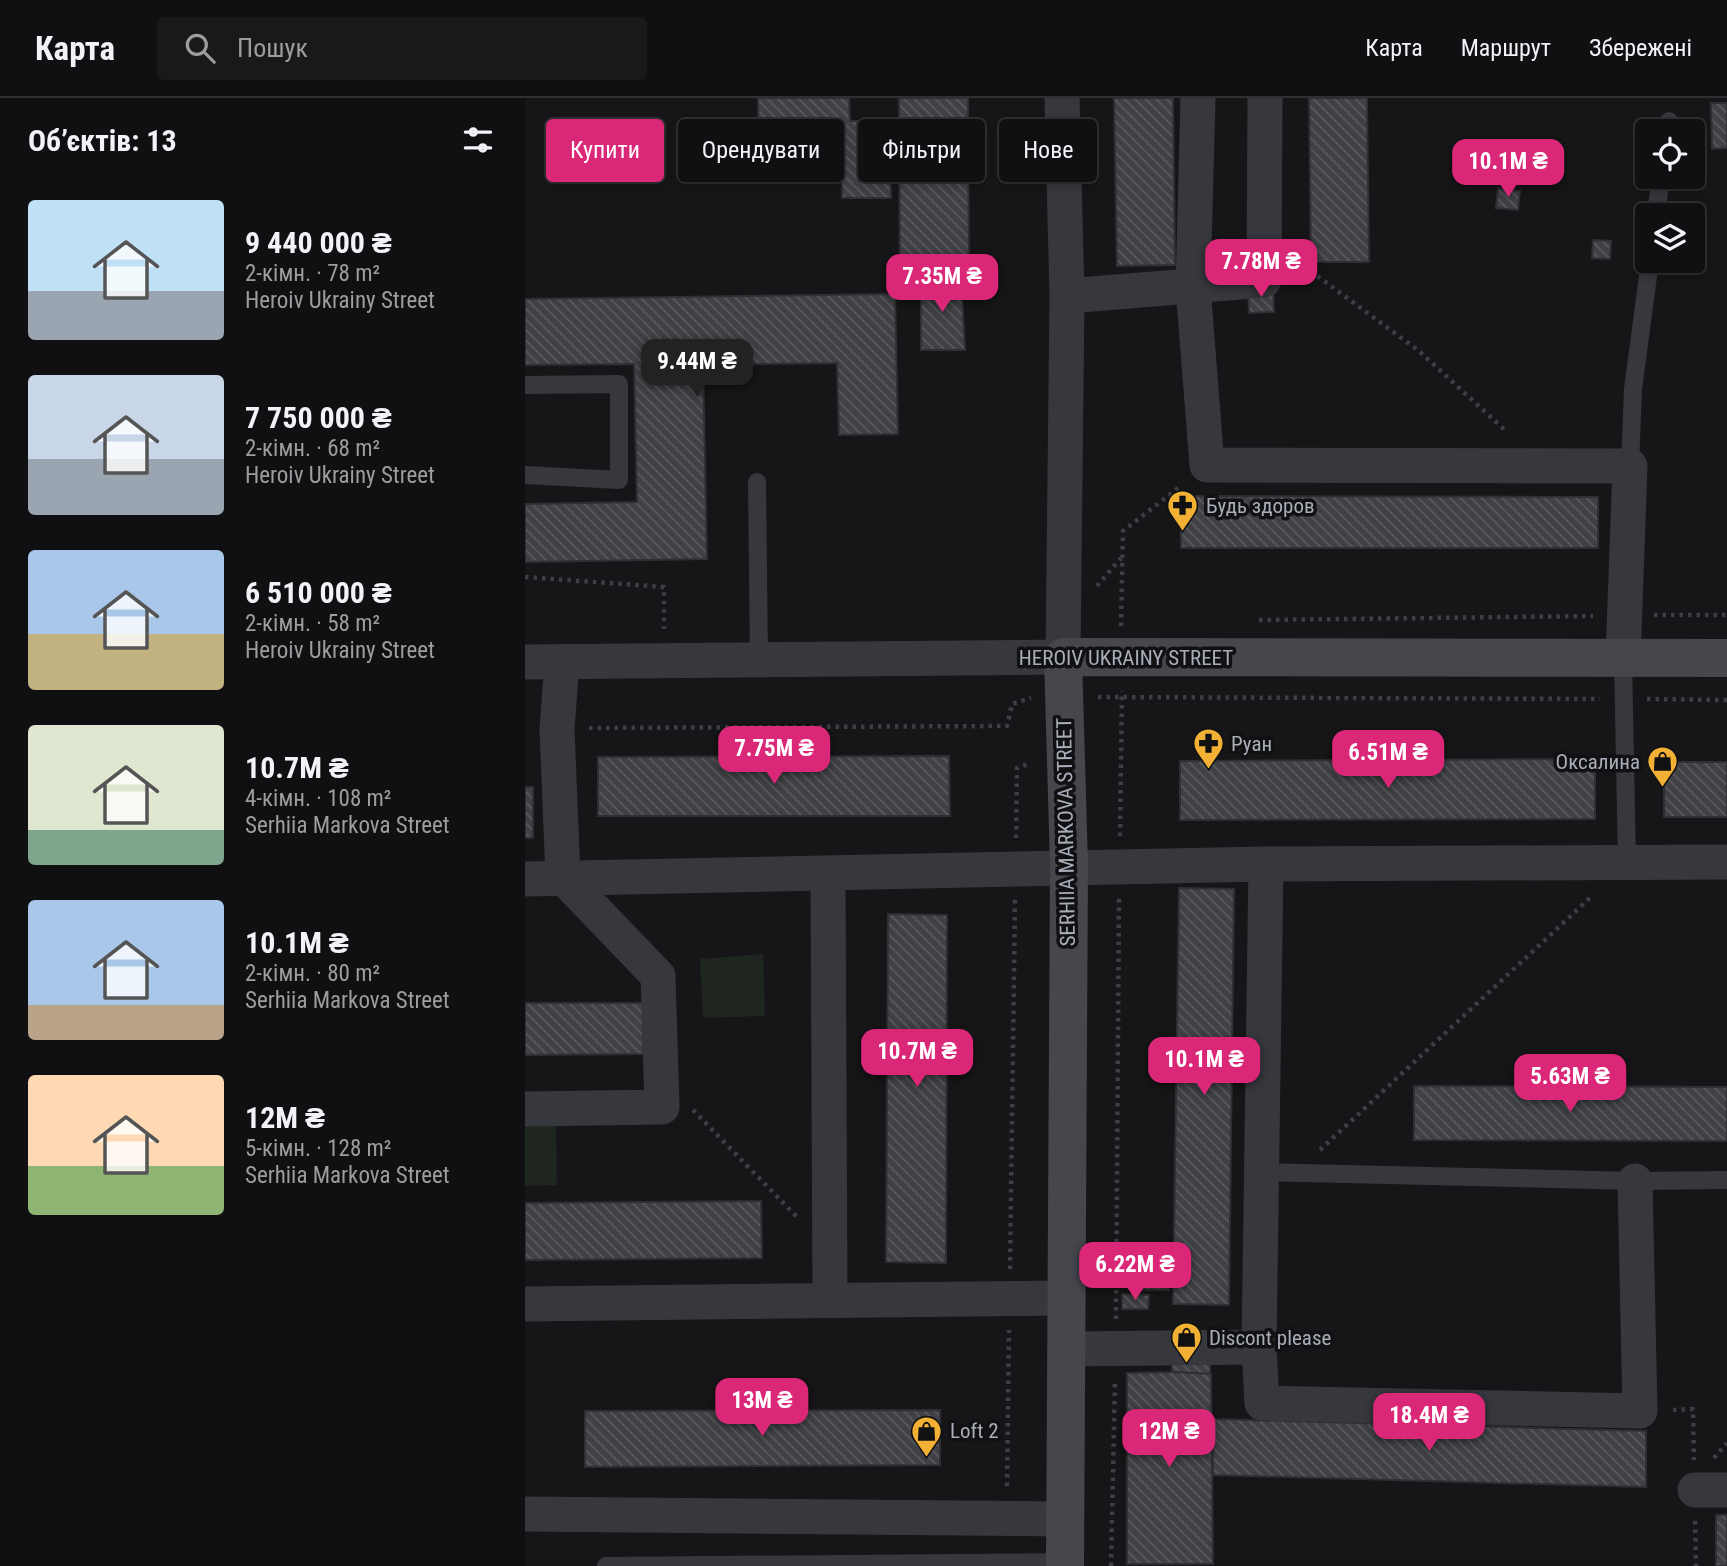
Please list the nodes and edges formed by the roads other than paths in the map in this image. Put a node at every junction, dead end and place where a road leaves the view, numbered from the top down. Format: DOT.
graph roads {
  1 [pos="1062,98"];
  2 [pos="1198,98"];
  3 [pos="1265,98"];
  4 [pos="1648,273"];
  5 [pos="1193,287"];
  6 [pos="1067,296"];
  7 [pos="525,385"];
  8 [pos="1630,466"];
  9 [pos="525,475"];
  10 [pos="757,482"];
  11 [pos="1063,657"];
  12 [pos="1727,658"];
  13 [pos="1623,659"];
  14 [pos="759,660"];
  15 [pos="525,662"];
  16 [pos="562,662"];
  17 [pos="1727,862"];
  18 [pos="1627,863"];
  19 [pos="1266,864"];
  20 [pos="1069,866"];
  21 [pos="828,874"];
  22 [pos="563,877"];
  23 [pos="525,878"];
  24 [pos="525,1108"];
  25 [pos="1280,1172"];
  26 [pos="1727,1180"];
  27 [pos="1635,1181"];
  28 [pos="1066,1298"];
  29 [pos="830,1300"];
  30 [pos="525,1304"];
  31 [pos="1259,1347"];
  32 [pos="1067,1349"];
  33 [pos="525,1514"];
  34 [pos="1066,1519"];
  35 [pos="1065,1564"];
  36 [pos="606,1566"];
  1 -- 6 [label="street, SERHIIA MARKOVA STREET"];
  2 -- 5 [label="street"];
  3 -- 5 [label="street"];
  4 -- 8 [label="lane"];
  5 -- 6 [label="street"];
  5 -- 8 [label="street"];
  6 -- 11 [label="street, SERHIIA MARKOVA STREET"];
  7 -- 9 [label="lane"];
  8 -- 13 [label="street"];
  10 -- 14 [label="lane"];
  11 -- 13 [label="street, HEROIV UKRAINY STREET"];
  11 -- 14 [label="street, HEROIV UKRAINY STREET"];
  11 -- 20 [label="street, SERHIIA MARKOVA STREET"];
  12 -- 13 [label="street, HEROIV UKRAINY STREET"];
  13 -- 18 [label="lane"];
  14 -- 16 [label="street, HEROIV UKRAINY STREET"];
  15 -- 16 [label="street, HEROIV UKRAINY STREET"];
  16 -- 22 [label="street"];
  17 -- 18 [label="street"];
  18 -- 19 [label="street"];
  19 -- 20 [label="street"];
  19 -- 25 [label="street"];
  20 -- 21 [label="street"];
  20 -- 28 [label="street, SERHIIA MARKOVA STREET"];
  21 -- 22 [label="street"];
  21 -- 29 [label="street"];
  22 -- 23 [label="street"];
  22 -- 24 [label="street"];
  25 -- 27 [label="lane"];
  25 -- 31 [label="street"];
  26 -- 27 [label="lane"];
  27 -- 31 [label="street"];
  28 -- 29 [label="street"];
  28 -- 32 [label="street, SERHIIA MARKOVA STREET"];
  29 -- 30 [label="street"];
  31 -- 32 [label="street"];
  32 -- 34 [label="street, SERHIIA MARKOVA STREET"];
  33 -- 34 [label="street"];
  34 -- 35 [label="street, SERHIIA MARKOVA STREET"];
  35 -- 36 [label="lane"];
}
